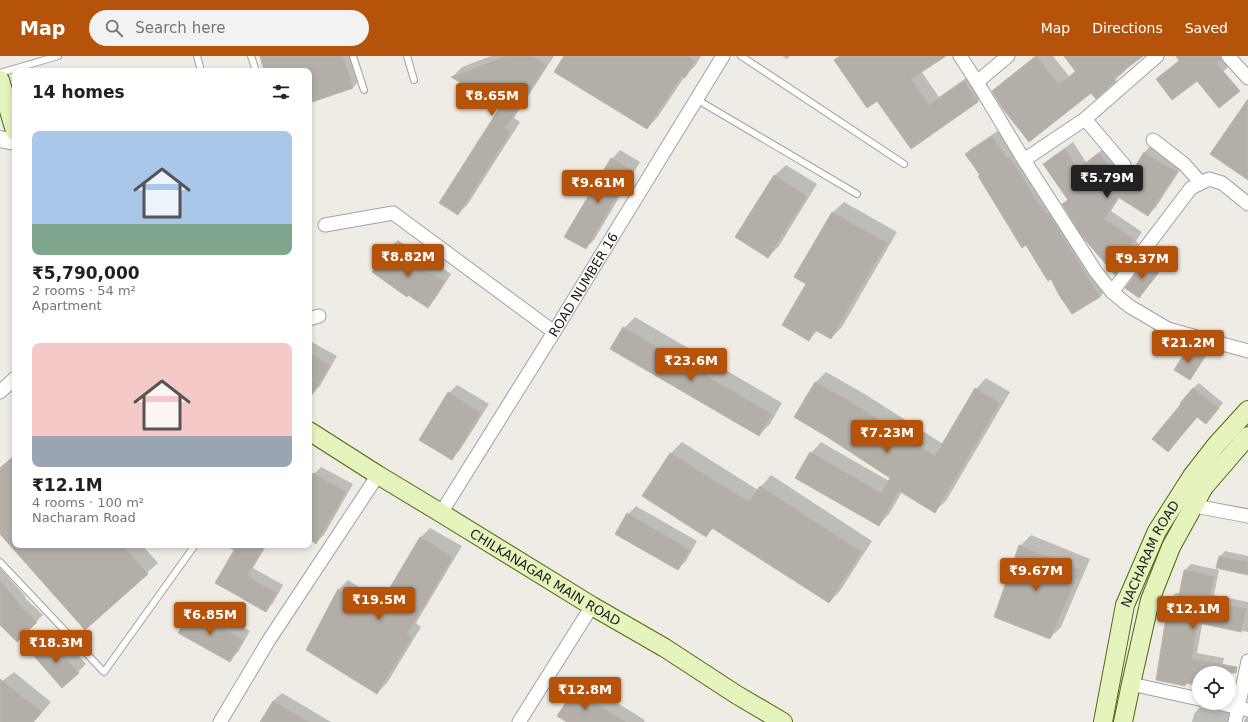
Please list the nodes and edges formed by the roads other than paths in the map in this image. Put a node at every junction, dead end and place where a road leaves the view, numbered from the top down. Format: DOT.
graph roads {
  1 [pos="58,56"];
  2 [pos="198,56"];
  3 [pos="251,56"];
  4 [pos="353,56"];
  5 [pos="407,56"];
  6 [pos="723,56"];
  7 [pos="741,56"];
  8 [pos="960,56"];
  9 [pos="1008,56"];
  10 [pos="1157,56"];
  11 [pos="1228,56"];
  12 [pos="17,68"];
  13 [pos="200,68"];
  14 [pos="255,68"];
  15 [pos="12,69"];
  16 [pos="0,73"];
  17 [pos="1248,78"];
  18 [pos="0,80"];
  19 [pos="414,80"];
  20 [pos="978,82"];
  21 [pos="364,90"];
  22 [pos="696,99"];
  23 [pos="1085,119"];
  24 [pos="12,121"];
  25 [pos="0,139"];
  26 [pos="1153,140"];
  27 [pos="12,141"];
  28 [pos="1024,160"];
  29 [pos="904,164"];
  30 [pos="1124,165"];
  31 [pos="1201,183"];
  32 [pos="857,194"];
  33 [pos="1248,204"];
  34 [pos="325,225"];
  35 [pos="1112,292"];
  36 [pos="554,332"];
  37 [pos="1248,351"];
  38 [pos="12,381"];
  39 [pos="0,392"];
  40 [pos="1248,410"];
  41 [pos="312,433"];
  42 [pos="1248,436"];
  43 [pos="378,475"];
  44 [pos="1195,506"];
  45 [pos="441,513"];
  46 [pos="1248,516"];
  47 [pos="193,548"];
  48 [pos="0,562"];
  49 [pos="592,606"];
  50 [pos="1248,661"];
  51 [pos="1131,684"];
  52 [pos="1192,697"];
  53 [pos="1243,708"];
  54 [pos="220,722"];
  55 [pos="519,722"];
  56 [pos="783,722"];
  57 [pos="1103,722"];
  58 [pos="1123,722"];
  59 [pos="1235,722"];
  1 -- 12 [label="lane"];
  2 -- 13 [label="lane"];
  3 -- 14 [label="lane"];
  4 -- 21 [label="lane"];
  5 -- 19 [label="lane"];
  6 -- 22 [label="street, ROAD NUMBER 16"];
  7 -- 29 [label="lane"];
  8 -- 20 [label="street"];
  9 -- 20 [label="street"];
  10 -- 23 [label="street"];
  11 -- 17 [label="street"];
  15 -- 16 [label="lane"];
  18 -- 24 [label="main road"];
  20 -- 28 [label="street"];
  22 -- 32 [label="lane"];
  22 -- 36 [label="street, ROAD NUMBER 16"];
  23 -- 28 [label="street"];
  23 -- 30 [label="street"];
  25 -- 27 [label="street"];
  26 -- 31 [label="street"];
  28 -- 35 [label="street"];
  31 -- 33 [label="street"];
  31 -- 35 [label="street"];
  34 -- 36 [label="street"];
  35 -- 37 [label="street"];
  36 -- 45 [label="street, ROAD NUMBER 16"];
  38 -- 39 [label="street"];
  40 -- 57 [label="main road, NACHARAM ROAD"];
  41 -- 43 [label="main road, CHILKANAGAR MAIN ROAD"];
  42 -- 44 [label="main road, NACHARAM ROAD"];
  43 -- 45 [label="main road, CHILKANAGAR MAIN ROAD"];
  43 -- 54 [label="street"];
  44 -- 46 [label="street"];
  44 -- 51 [label="main road, NACHARAM ROAD"];
  45 -- 49 [label="main road, CHILKANAGAR MAIN ROAD"];
  47 -- 48 [label="lane"];
  49 -- 55 [label="street"];
  49 -- 56 [label="main road, CHILKANAGAR MAIN ROAD"];
  50 -- 53 [label="street"];
  51 -- 52 [label="street"];
  51 -- 58 [label="main road, NACHARAM ROAD"];
  53 -- 59 [label="street"];
}
